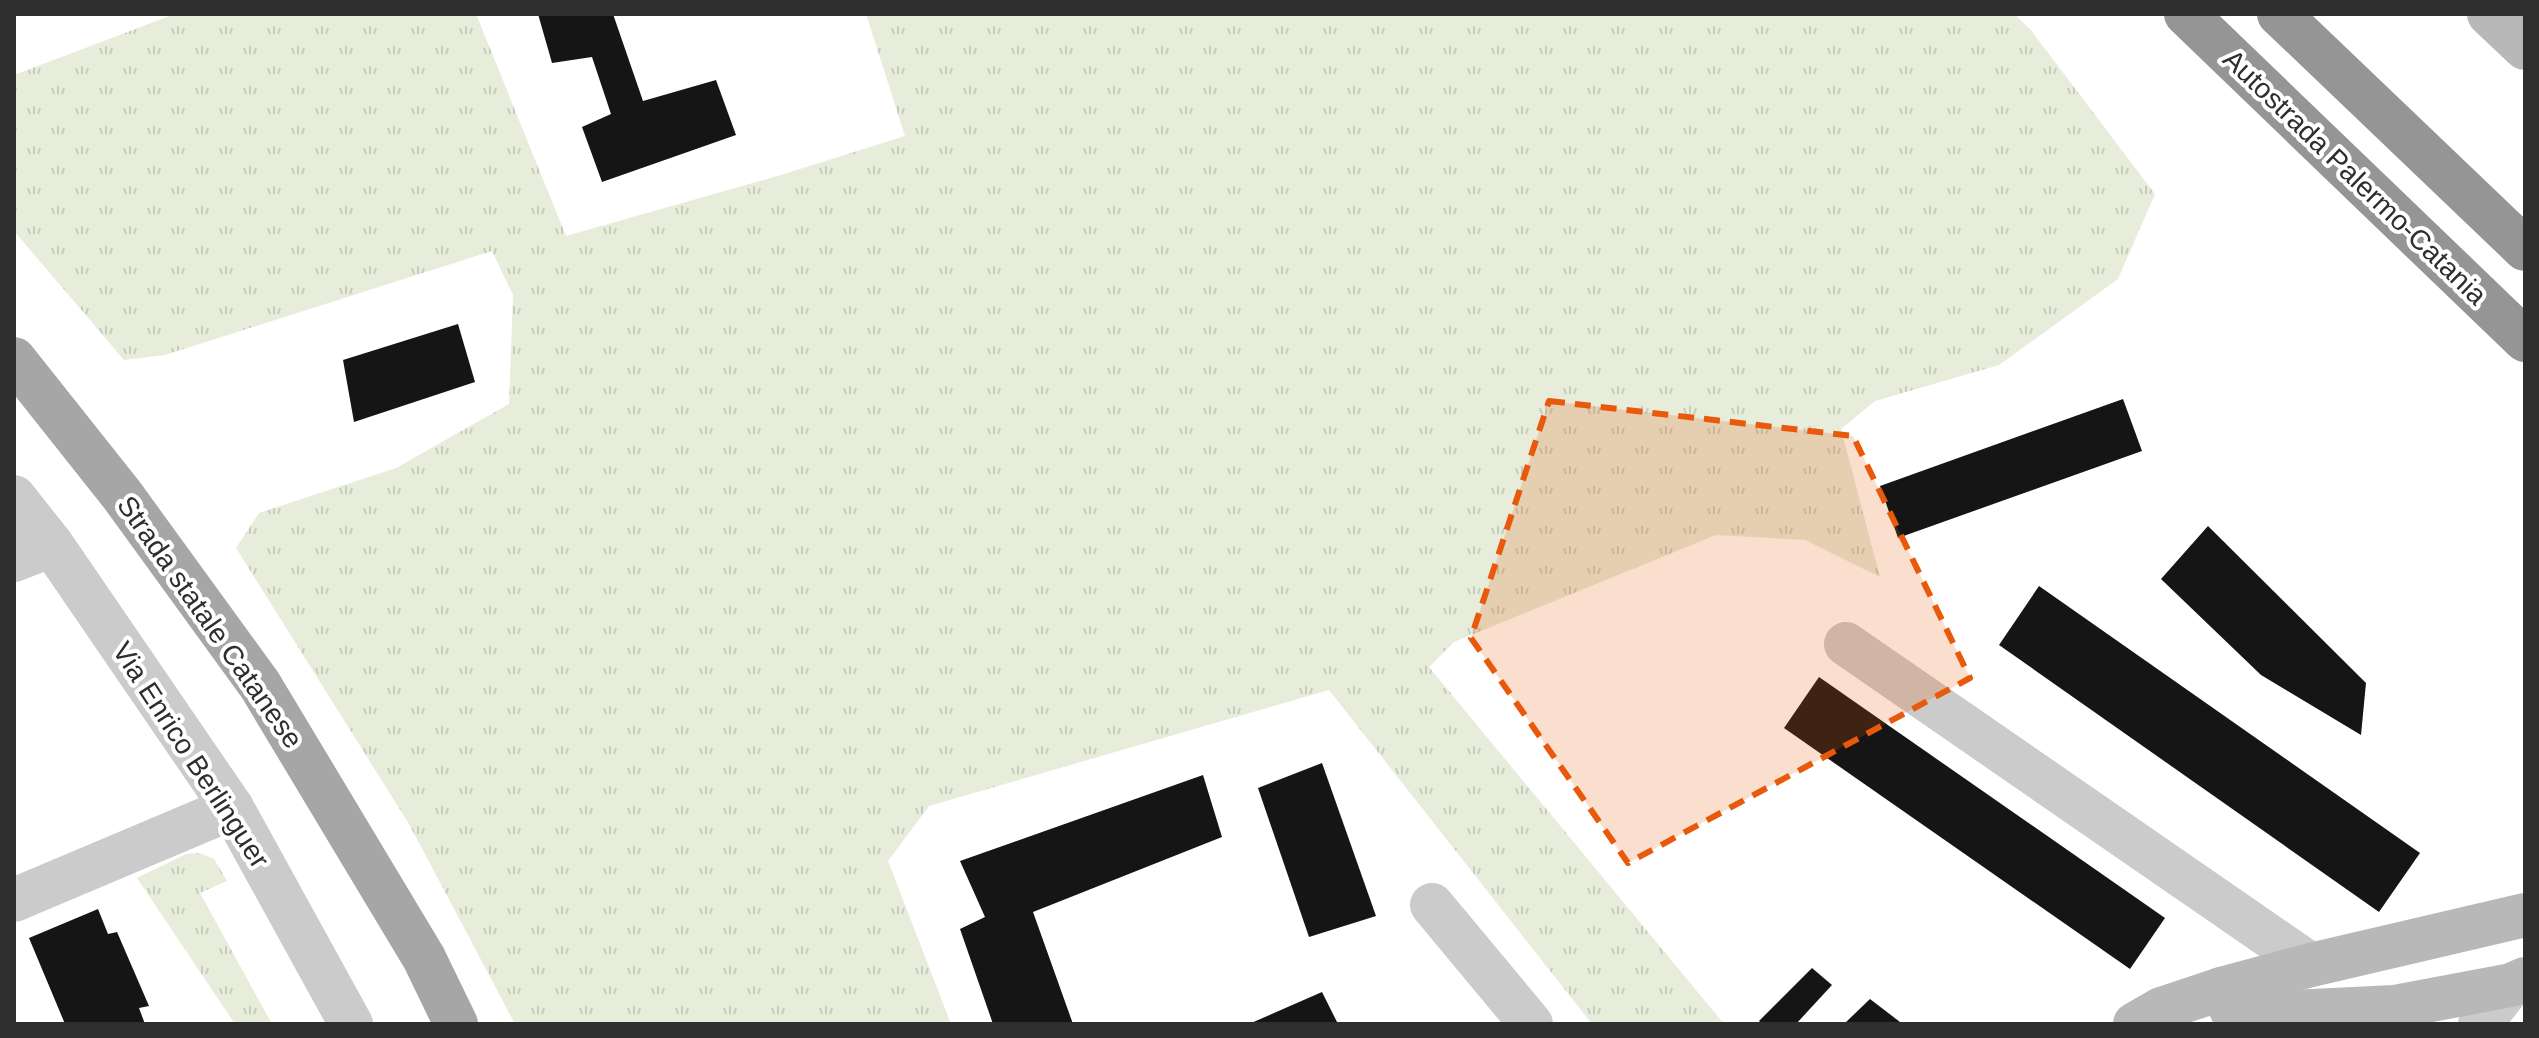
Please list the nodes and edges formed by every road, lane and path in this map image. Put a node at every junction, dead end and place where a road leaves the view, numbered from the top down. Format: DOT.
graph roads {
  1 [pos="2186,14"];
  2 [pos="2279,14"];
  3 [pos="2489,14"];
  4 [pos="2525,48"];
  5 [pos="2525,249"];
  6 [pos="2525,340"];
  7 [pos="14,359"];
  8 [pos="14,497"];
  9 [pos="33,552"];
  10 [pos="1846,644"];
  11 [pos="232,808"];
  12 [pos="14,900"];
  13 [pos="1432,905"];
  14 [pos="2512,918"];
  15 [pos="2381,948"];
  16 [pos="2311,965"];
  17 [pos="2518,982"];
  18 [pos="2394,1007"];
  19 [pos="2236,1009"];
  20 [pos="351,1024"];
  21 [pos="456,1024"];
  22 [pos="1531,1024"];
  23 [pos="2135,1024"];
  24 [pos="2480,1024"];
  1 -- 6 [label="highway, Autostrada Palermo-Catania"];
  2 -- 5 [label="highway"];
  3 -- 4 [label="street"];
  7 -- 21 [label="main road, Strada statale Catanese"];
  8 -- 9 [label="street, Via Enrico Berlinguer"];
  9 -- 11 [label="street, Via Enrico Berlinguer"];
  10 -- 16 [label="street"];
  11 -- 12 [label="street"];
  11 -- 20 [label="street, Via Enrico Berlinguer"];
  13 -- 22 [label="street"];
  14 -- 15 [label="street"];
  14 -- 17 [label="street"];
  15 -- 16 [label="street"];
  15 -- 18 [label="street"];
  16 -- 19 [label="street"];
  17 -- 18 [label="street"];
  17 -- 24 [label="street"];
  18 -- 19 [label="street"];
  19 -- 23 [label="street"];
}
